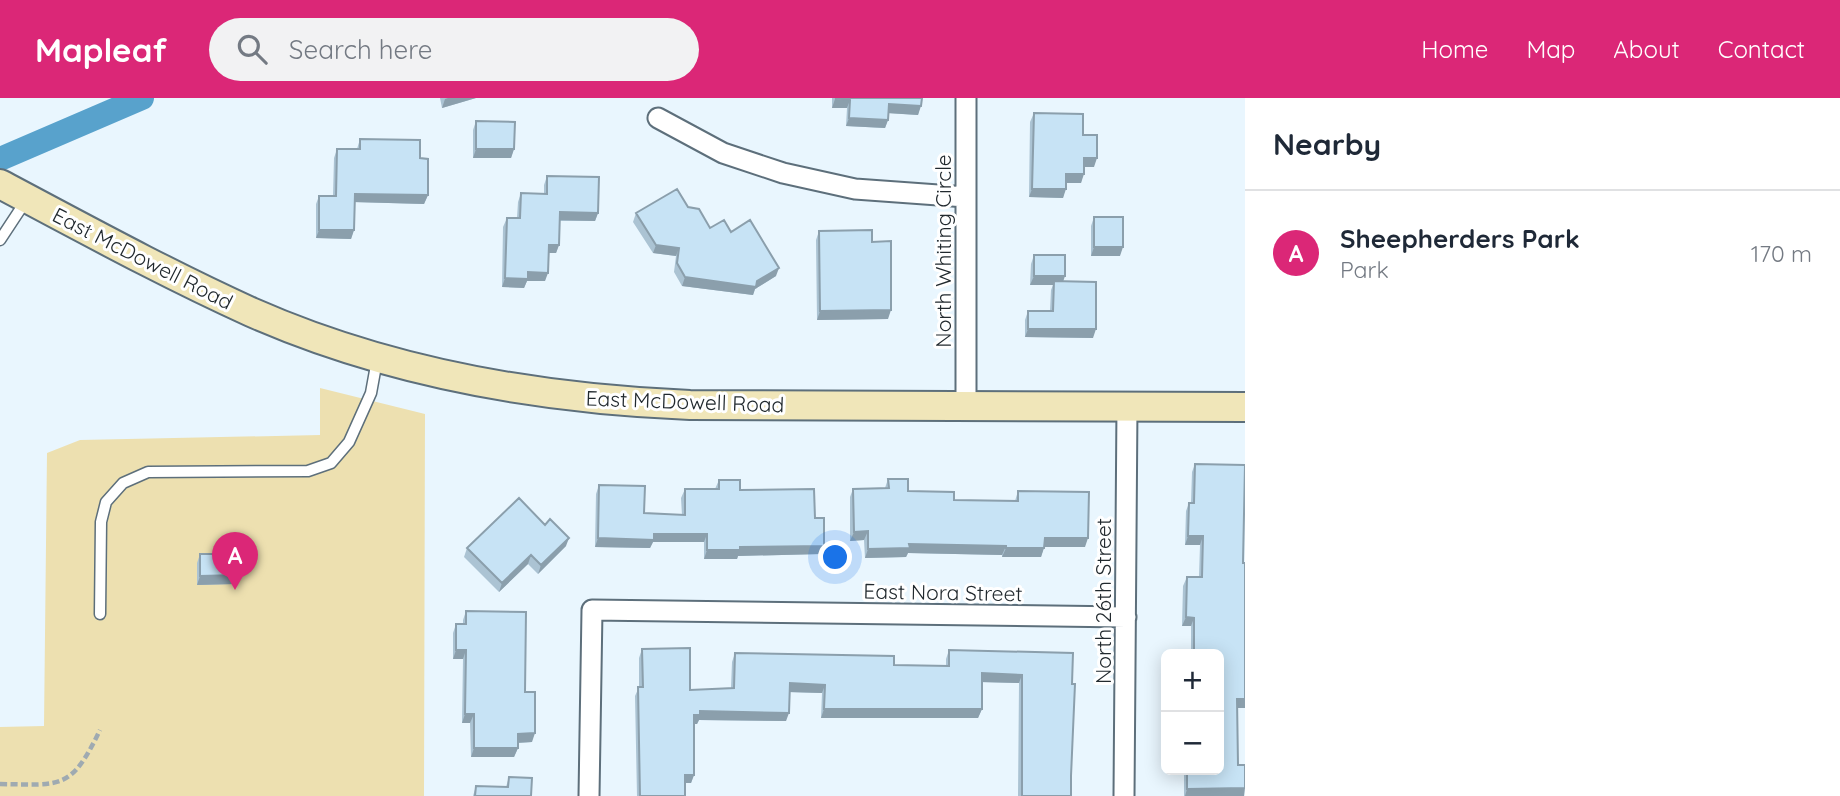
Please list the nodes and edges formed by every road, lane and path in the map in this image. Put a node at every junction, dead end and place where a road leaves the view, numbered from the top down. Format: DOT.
graph roads {
  1 [pos="966,98"];
  2 [pos="659,118"];
  3 [pos="0,184"];
  4 [pos="966,197"];
  5 [pos="27,198"];
  6 [pos="0,240"];
  7 [pos="378,356"];
  8 [pos="966,404"];
  9 [pos="1127,406"];
  10 [pos="1245,407"];
  11 [pos="100,614"];
  12 [pos="1126,617"];
  13 [pos="100,730"];
  14 [pos="0,784"];
  15 [pos="589,796"];
  16 [pos="1125,796"];
  1 -- 4 [label="street, North Whiting Circle"];
  2 -- 4 [label="street"];
  3 -- 5 [label="main road, East McDowell Road"];
  4 -- 8 [label="street, North Whiting Circle"];
  5 -- 6 [label="lane"];
  5 -- 7 [label="main road, East McDowell Road"];
  7 -- 8 [label="main road, East McDowell Road"];
  7 -- 11 [label="lane"];
  8 -- 9 [label="main road, East McDowell Road"];
  9 -- 10 [label="main road, East McDowell Road"];
  9 -- 12 [label="street, North 26th Street"];
  12 -- 15 [label="street, East Nora Street"];
  12 -- 16 [label="street, North 26th Street"];
  13 -- 14 [label="path"];
}
